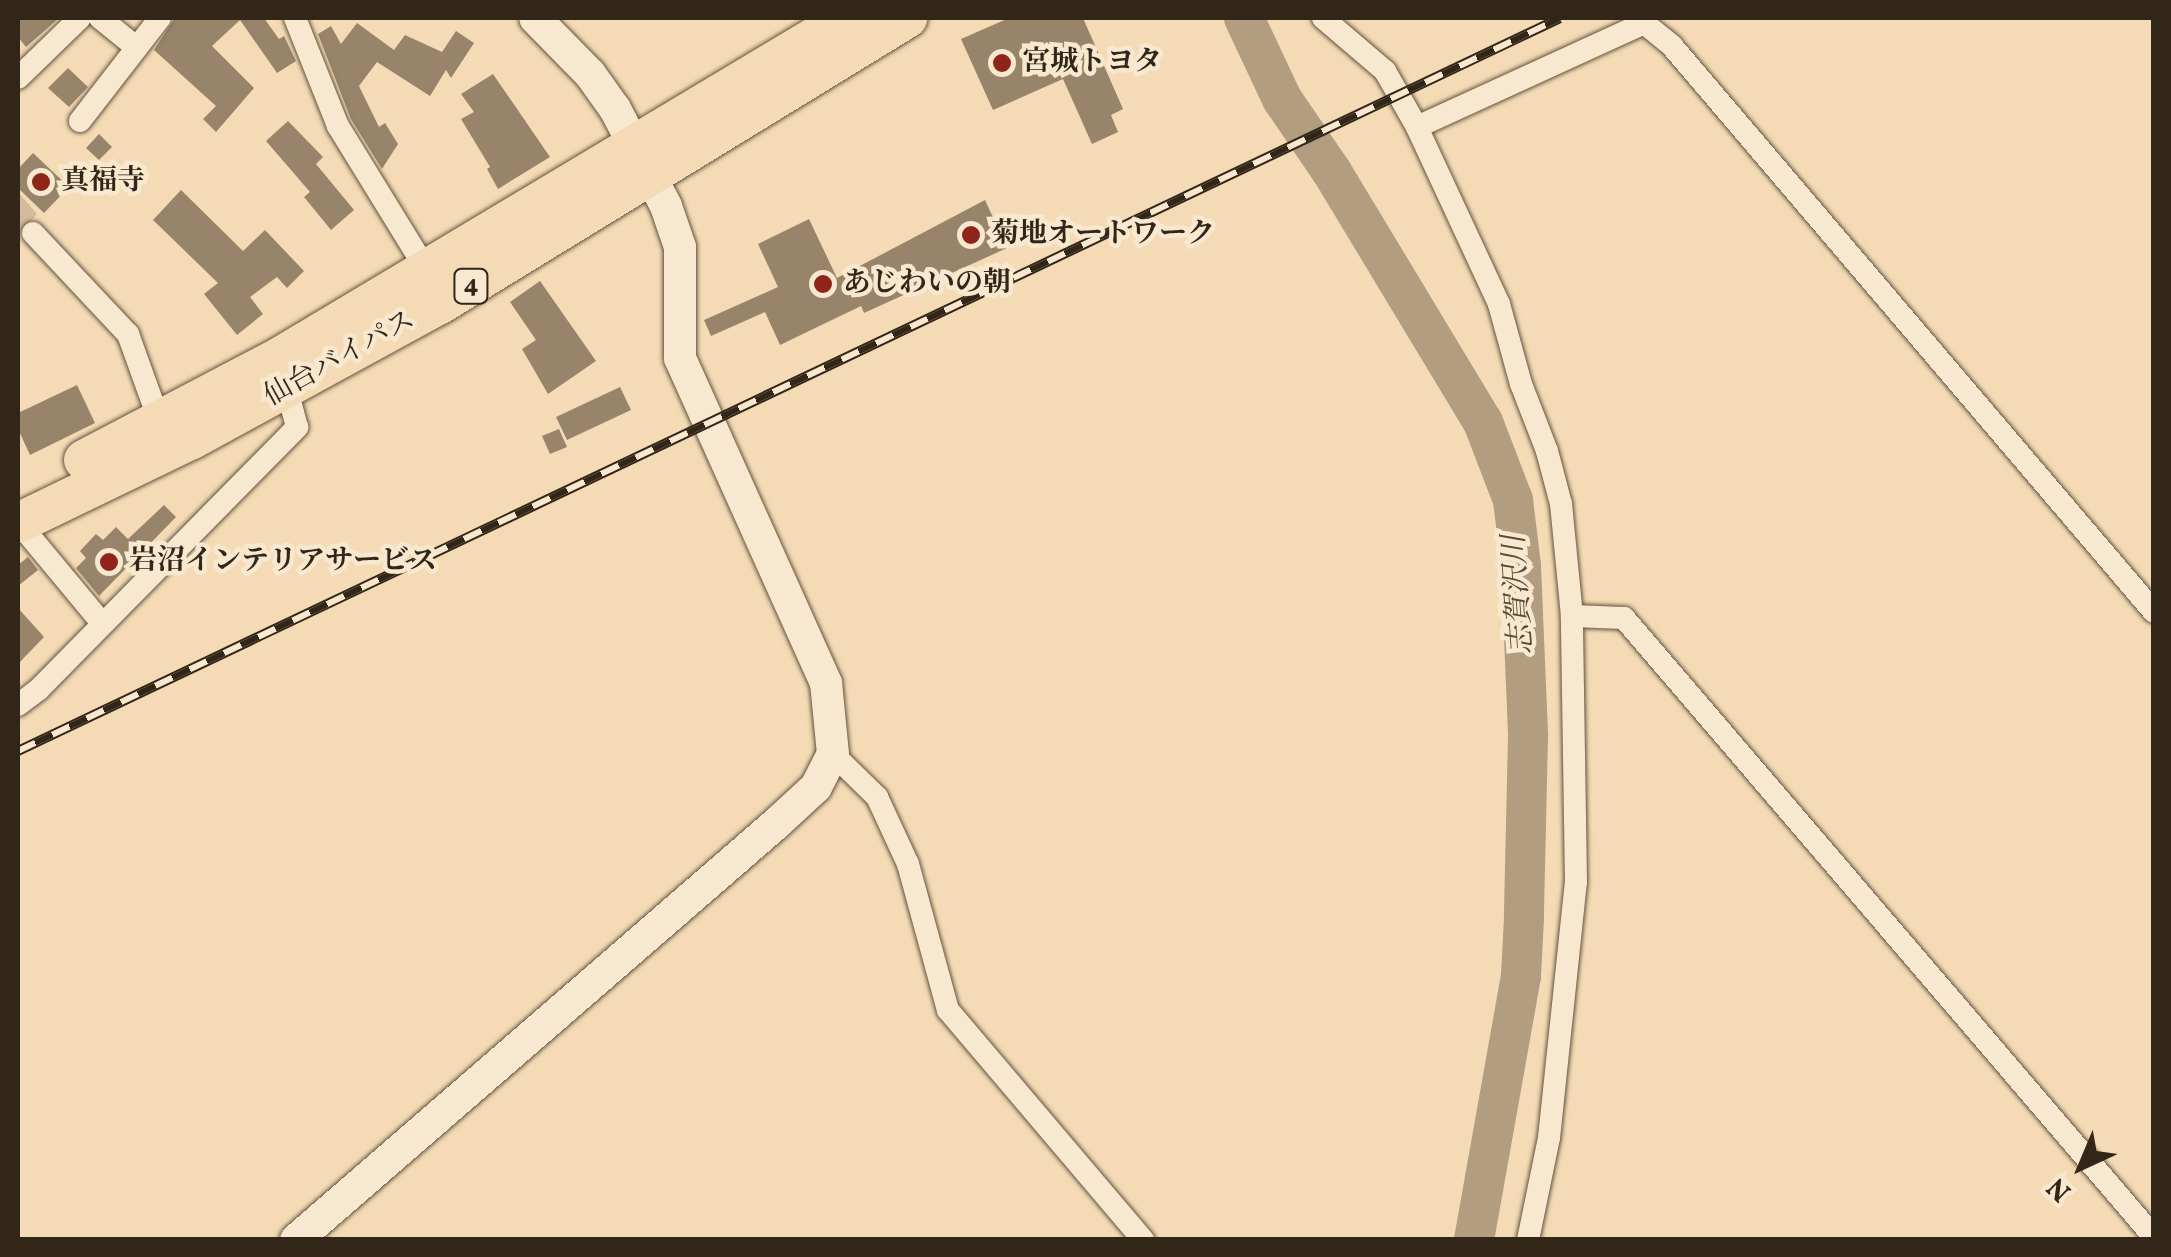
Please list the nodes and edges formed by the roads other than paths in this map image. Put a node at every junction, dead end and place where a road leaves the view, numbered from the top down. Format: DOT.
graph roads {
  1 [pos="80,18"];
  2 [pos="100,18"];
  3 [pos="160,18"];
  4 [pos="296,18"];
  5 [pos="535,18"];
  6 [pos="847,18"];
  7 [pos="907,18"];
  8 [pos="1324,18"];
  9 [pos="136,47"];
  10 [pos="18,78"];
  11 [pos="80,121"];
  12 [pos="1417,127"];
  13 [pos="642,161"];
  14 [pos="33,233"];
  15 [pos="426,269"];
  16 [pos="287,389"];
  17 [pos="160,423"];
  18 [pos="18,493"];
  19 [pos="18,522"];
  20 [pos="2154,612"];
  21 [pos="1572,616"];
  22 [pos="102,622"];
  23 [pos="18,705"];
  24 [pos="833,754"];
  25 [pos="2154,1237"];
  26 [pos="296,1240"];
  27 [pos="1143,1240"];
  28 [pos="1528,1240"];
  1 -- 10 [label="street"];
  2 -- 9 [label="street"];
  3 -- 9 [label="street"];
  4 -- 15 [label="street"];
  5 -- 13 [label="street"];
  6 -- 13 [label="highway, 仙台バイパス / 4"];
  7 -- 13 [label="highway, 仙台バイパス / 4"];
  8 -- 12 [label="street"];
  9 -- 11 [label="street"];
  12 -- 20 [label="street"];
  12 -- 21 [label="street"];
  13 -- 15 [label="highway, 仙台バイパス / 4"];
  13 -- 16 [label="highway, 仙台バイパス / 4"];
  13 -- 24 [label="street"];
  14 -- 17 [label="street"];
  15 -- 17 [label="highway, 仙台バイパス / 4"];
  16 -- 19 [label="highway, 仙台バイパス / 4"];
  16 -- 22 [label="street"];
  17 -- 18 [label="highway, 仙台バイパス / 4"];
  19 -- 22 [label="street"];
  21 -- 25 [label="street"];
  21 -- 28 [label="street"];
  22 -- 23 [label="street"];
  24 -- 26 [label="street"];
  24 -- 27 [label="street"];
}
